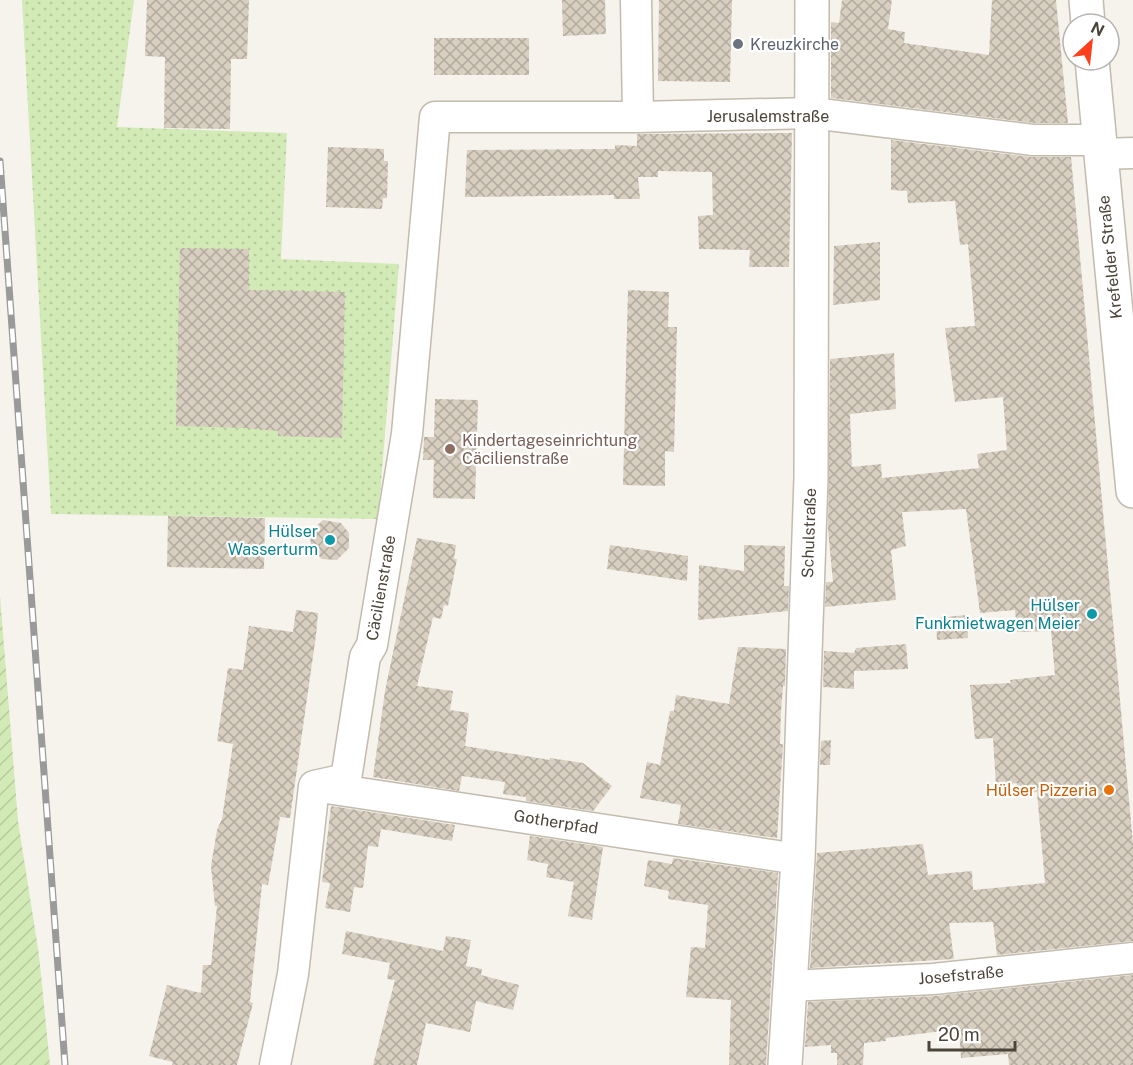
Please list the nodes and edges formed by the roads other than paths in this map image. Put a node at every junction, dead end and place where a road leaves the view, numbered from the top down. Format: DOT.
graph roads {
  1 [pos="636,0"];
  2 [pos="812,0"];
  3 [pos="1093,72"];
  4 [pos="812,113"];
  5 [pos="435,117"];
  6 [pos="638,117"];
  7 [pos="1100,147"];
  8 [pos="1133,153"];
  9 [pos="1133,491"];
  10 [pos="315,786"];
  11 [pos="798,859"];
  12 [pos="1133,958"];
  13 [pos="789,986"];
  14 [pos="275,1065"];
  15 [pos="785,1065"];
  1 -- 6 [label="street"];
  2 -- 4 [label="street, Schulstraße"];
  3 -- 7 [label="street, Krefelder Straße"];
  4 -- 6 [label="street, Jerusalemstraße"];
  4 -- 7 [label="street, Jerusalemstraße"];
  4 -- 11 [label="street, Schulstraße"];
  5 -- 6 [label="street, Jerusalemstraße"];
  5 -- 10 [label="street, Cäcilienstraße"];
  7 -- 8 [label="street, Jerusalemstraße"];
  7 -- 9 [label="street, Krefelder Straße"];
  10 -- 11 [label="street, Gotherpfad"];
  10 -- 14 [label="street"];
  11 -- 13 [label="street, Schulstraße"];
  12 -- 13 [label="street, Josefstraße"];
  13 -- 15 [label="street, Schulstraße"];
}
